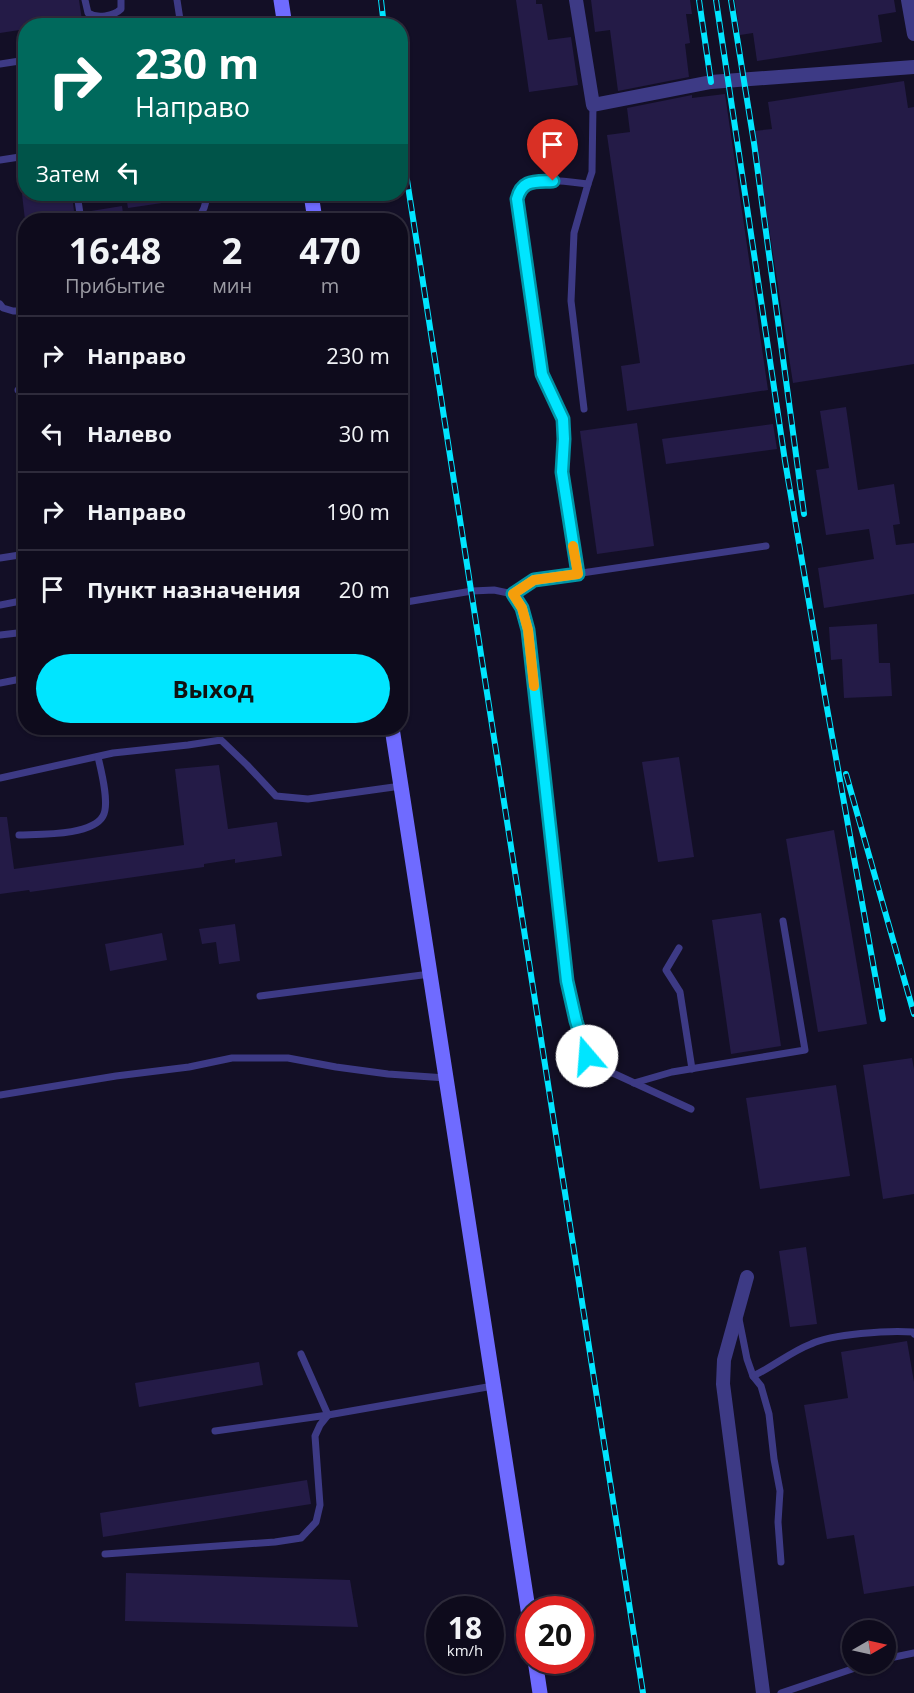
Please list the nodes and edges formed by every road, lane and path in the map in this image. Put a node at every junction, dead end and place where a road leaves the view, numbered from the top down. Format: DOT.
graph roads {
  1 [pos="85,0"];
  2 [pos="121,0"];
  3 [pos="177,0"];
  4 [pos="281,0"];
  5 [pos="576,0"];
  6 [pos="908,0"];
  7 [pos="180,18"];
  8 [pos="284,18"];
  9 [pos="914,30"];
  10 [pos="18,61"];
  11 [pos="0,64"];
  12 [pos="914,67"];
  13 [pos="593,105"];
  14 [pos="18,157"];
  15 [pos="0,160"];
  16 [pos="588,184"];
  17 [pos="0,304"];
  18 [pos="18,311"];
  19 [pos="584,409"];
  20 [pos="766,546"];
  21 [pos="18,555"];
  22 [pos="0,558"];
  23 [pos="578,574"];
  24 [pos="513,594"];
  25 [pos="18,602"];
  26 [pos="408,602"];
  27 [pos="0,605"];
  28 [pos="18,633"];
  29 [pos="0,635"];
  30 [pos="18,680"];
  31 [pos="0,683"];
  32 [pos="393,735"];
  33 [pos="98,757"];
  34 [pos="0,778"];
  35 [pos="401,786"];
  36 [pos="19,835"];
  37 [pos="783,921"];
  38 [pos="679,948"];
  39 [pos="430,974"];
  40 [pos="260,996"];
  41 [pos="692,1068"];
  42 [pos="446,1078"];
  43 [pos="634,1083"];
  44 [pos="0,1095"];
  45 [pos="691,1108"];
  46 [pos="747,1277"];
  47 [pos="737,1310"];
  48 [pos="914,1334"];
  49 [pos="301,1354"];
  50 [pos="753,1376"];
  51 [pos="493,1386"];
  52 [pos="328,1415"];
  53 [pos="215,1431"];
  54 [pos="105,1554"];
  55 [pos="781,1562"];
  56 [pos="526,1596"];
  57 [pos="914,1653"];
  58 [pos="896,1657"];
  59 [pos="842,1672"];
  60 [pos="537,1674"];
  61 [pos="540,1693"];
  62 [pos="763,1693"];
  63 [pos="781,1693"];
  1 -- 2 [label="lane"];
  3 -- 7 [label="lane"];
  4 -- 8 [label="main road"];
  5 -- 13 [label="street"];
  6 -- 9 [label="street"];
  10 -- 11 [label="lane"];
  12 -- 13 [label="street"];
  13 -- 16 [label="lane"];
  14 -- 15 [label="lane"];
  16 -- 19 [label="lane"];
  16 -- 23 [label="lane"];
  17 -- 18 [label="lane"];
  20 -- 23 [label="lane"];
  21 -- 22 [label="lane"];
  23 -- 24 [label="lane"];
  24 -- 26 [label="lane"];
  24 -- 43 [label="lane"];
  25 -- 27 [label="lane"];
  28 -- 29 [label="lane"];
  30 -- 31 [label="lane"];
  32 -- 35 [label="main road"];
  33 -- 34 [label="lane"];
  33 -- 35 [label="lane"];
  33 -- 36 [label="lane"];
  35 -- 39 [label="main road"];
  37 -- 41 [label="lane"];
  38 -- 41 [label="lane"];
  39 -- 40 [label="lane"];
  39 -- 42 [label="main road"];
  41 -- 43 [label="lane"];
  42 -- 44 [label="lane"];
  42 -- 51 [label="main road"];
  43 -- 45 [label="lane"];
  46 -- 47 [label="street"];
  47 -- 50 [label="lane"];
  47 -- 62 [label="street"];
  48 -- 50 [label="lane"];
  49 -- 52 [label="lane"];
  50 -- 55 [label="lane"];
  51 -- 52 [label="lane"];
  51 -- 56 [label="main road"];
  52 -- 53 [label="lane"];
  52 -- 54 [label="lane"];
  57 -- 58 [label="lane"];
  59 -- 63 [label="lane"];
  60 -- 61 [label="main road"];
}
